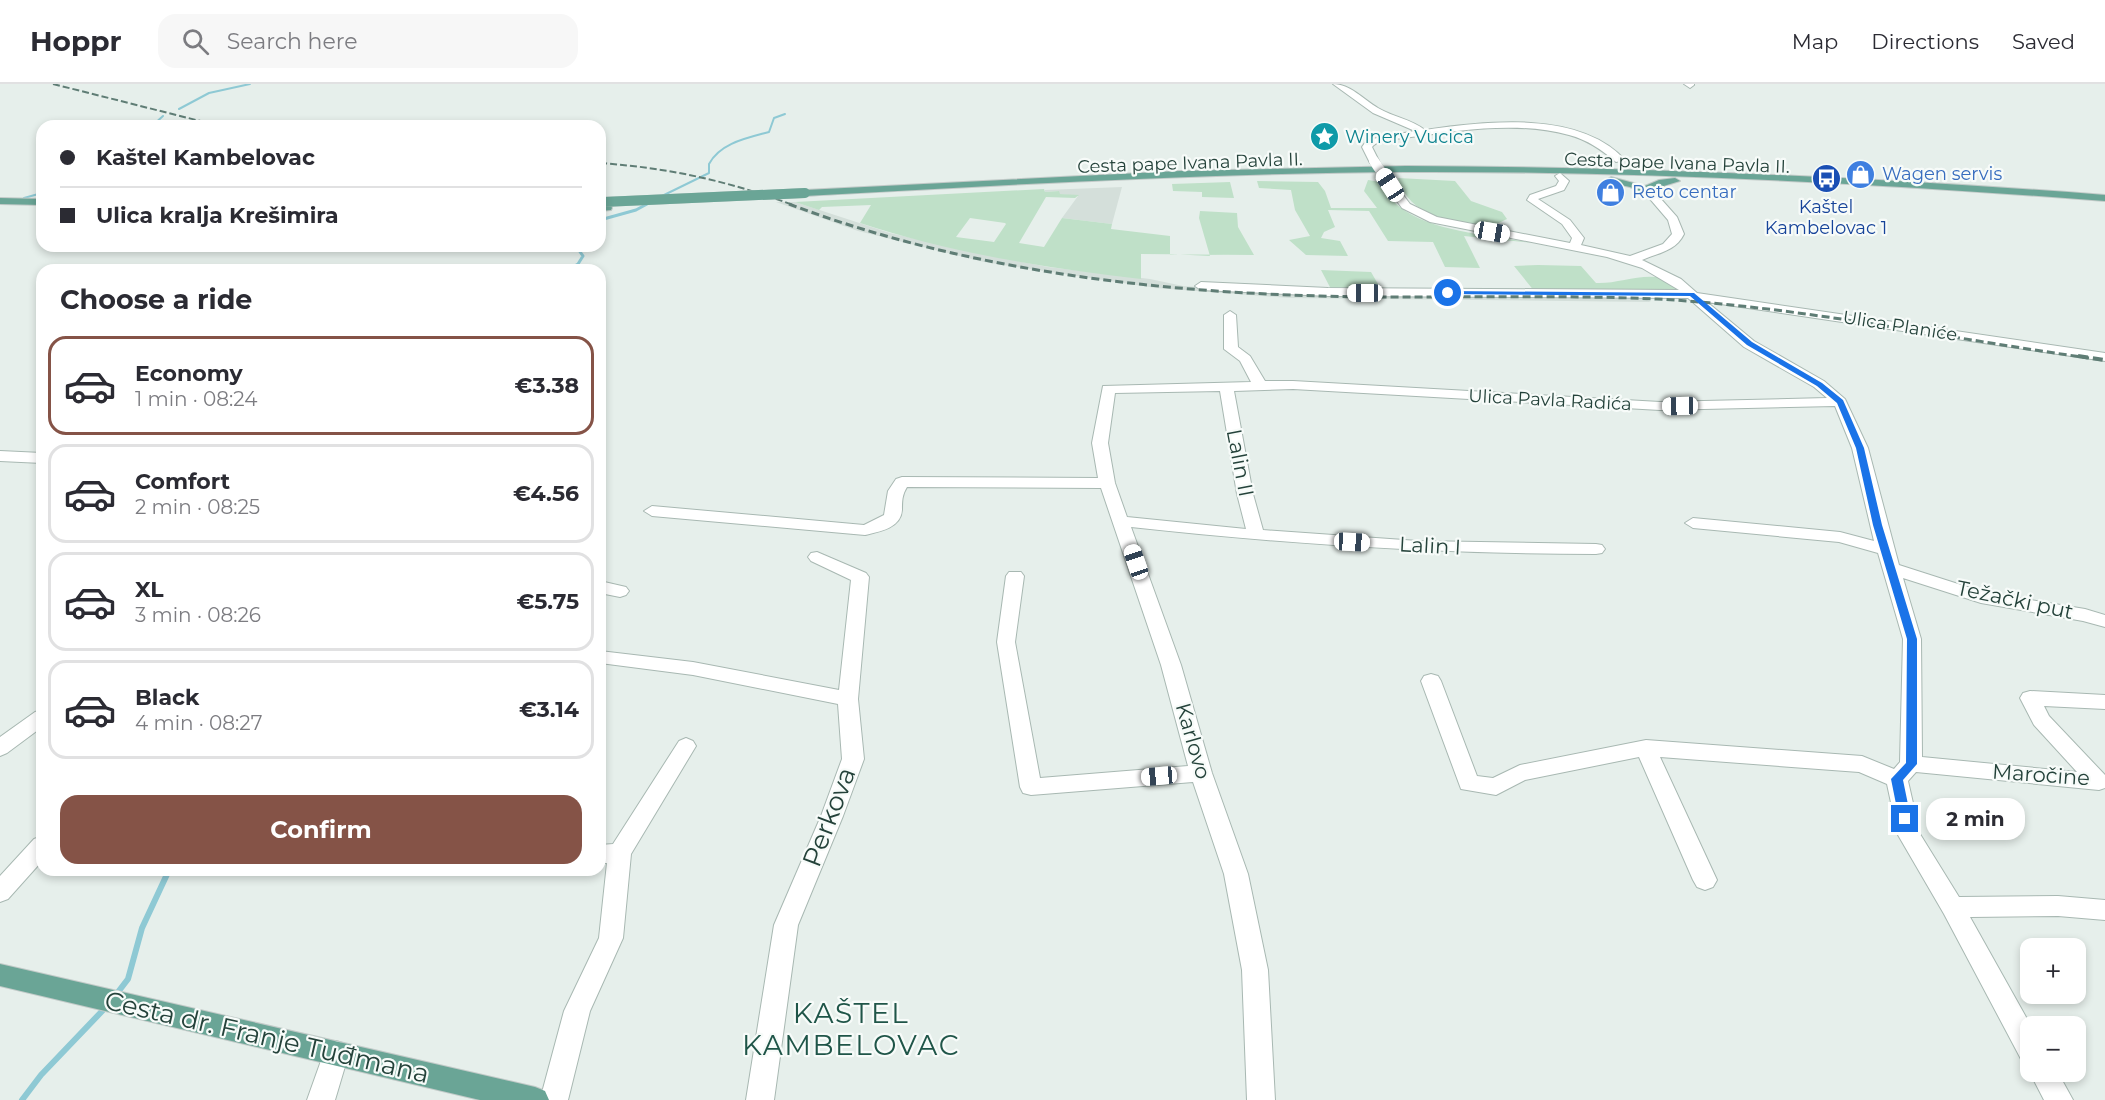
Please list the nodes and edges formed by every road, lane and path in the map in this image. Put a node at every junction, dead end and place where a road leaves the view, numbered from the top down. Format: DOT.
graph roads {
  1 [pos="1337,84"];
  2 [pos="1423,133"];
  3 [pos="1620,160"];
  4 [pos="1564,173"];
  5 [pos="1689,174"];
  6 [pos="1582,176"];
  7 [pos="1702,180"];
  8 [pos="1649,192"];
  9 [pos="2105,198"];
  10 [pos="0,201"];
  11 [pos="36,202"];
  12 [pos="2105,203"];
  13 [pos="606,205"];
  14 [pos="0,207"];
  15 [pos="36,208"];
  16 [pos="1575,246"];
  17 [pos="1632,260"];
  18 [pos="1201,286"];
  19 [pos="1693,295"];
  20 [pos="1230,315"];
  21 [pos="2105,357"];
  22 [pos="1261,387"];
  23 [pos="1108,389"];
  24 [pos="1227,389"];
  25 [pos="1840,402"];
  26 [pos="0,456"];
  27 [pos="36,458"];
  28 [pos="1107,483"];
  29 [pos="652,511"];
  30 [pos="1122,521"];
  31 [pos="1693,523"];
  32 [pos="1256,536"];
  33 [pos="1596,549"];
  34 [pos="817,557"];
  35 [pos="1889,559"];
  36 [pos="1015,576"];
  37 [pos="606,588"];
  38 [pos="620,591"];
  39 [pos="2105,621"];
  40 [pos="606,658"];
  41 [pos="1431,681"];
  42 [pos="848,699"];
  43 [pos="2105,702"];
  44 [pos="36,721"];
  45 [pos="686,746"];
  46 [pos="0,748"];
  47 [pos="1646,748"];
  48 [pos="1904,771"];
  49 [pos="1201,773"];
  50 [pos="36,852"];
  51 [pos="610,853"];
  52 [pos="1705,880"];
  53 [pos="0,892"];
  54 [pos="1952,907"];
  55 [pos="2105,910"];
  56 [pos="0,975"];
  57 [pos="2020,1032"];
  58 [pos="336,1053"];
  59 [pos="2048,1082"];
  60 [pos="321,1100"];
  61 [pos="535,1100"];
  62 [pos="554,1100"];
  63 [pos="760,1100"];
  64 [pos="1261,1100"];
  65 [pos="2059,1100"];
  1 -- 2 [label="street"];
  2 -- 3 [label="street"];
  2 -- 16 [label="street, bridge"];
  3 -- 4 [label="main road"];
  3 -- 5 [label="main road"];
  4 -- 5 [label="main road, Cesta pape Ivana Pavla II."];
  4 -- 6 [label="main road, Cesta pape Ivana Pavla II."];
  4 -- 13 [label="main road, Cesta pape Ivana Pavla II."];
  4 -- 16 [label="street"];
  5 -- 9 [label="main road, Cesta pape Ivana Pavla II."];
  6 -- 7 [label="main road, Cesta pape Ivana Pavla II."];
  6 -- 8 [label="main road"];
  7 -- 8 [label="main road"];
  7 -- 12 [label="main road, Cesta pape Ivana Pavla II."];
  8 -- 17 [label="street"];
  10 -- 11 [label="main road"];
  14 -- 15 [label="main road"];
  16 -- 17 [label="street"];
  17 -- 19 [label="street"];
  18 -- 19 [label="street, Ulica Planiće"];
  19 -- 21 [label="street, Ulica Planiće"];
  19 -- 25 [label="street"];
  20 -- 22 [label="street"];
  22 -- 24 [label="street, Ulica Pavla Radića"];
  22 -- 25 [label="street, Ulica Pavla Radića"];
  23 -- 24 [label="street, Ulica Pavla Radića"];
  23 -- 28 [label="street, Karlovo"];
  24 -- 32 [label="street, Lalin II"];
  25 -- 35 [label="street"];
  26 -- 27 [label="street"];
  28 -- 29 [label="street"];
  28 -- 30 [label="street, Karlovo"];
  30 -- 32 [label="street, Lalin I"];
  30 -- 49 [label="street, Karlovo"];
  31 -- 35 [label="street"];
  32 -- 33 [label="street, Lalin I"];
  34 -- 42 [label="street, Perkova"];
  35 -- 39 [label="street, Težački put"];
  35 -- 48 [label="street"];
  36 -- 49 [label="street"];
  37 -- 38 [label="street"];
  40 -- 42 [label="street"];
  41 -- 47 [label="street"];
  42 -- 63 [label="street, Perkova"];
  43 -- 48 [label="street, Maročine"];
  44 -- 46 [label="street"];
  45 -- 51 [label="street"];
  47 -- 48 [label="street"];
  47 -- 52 [label="street"];
  48 -- 54 [label="street"];
  49 -- 64 [label="street, Karlovo"];
  50 -- 53 [label="street"];
  51 -- 62 [label="street"];
  54 -- 55 [label="street"];
  54 -- 57 [label="street"];
  56 -- 58 [label="main road, Cesta dr. Franje Tuđmana"];
  58 -- 60 [label="street"];
  58 -- 61 [label="main road, Cesta dr. Franje Tuđmana"];
  59 -- 65 [label="street"];
}
